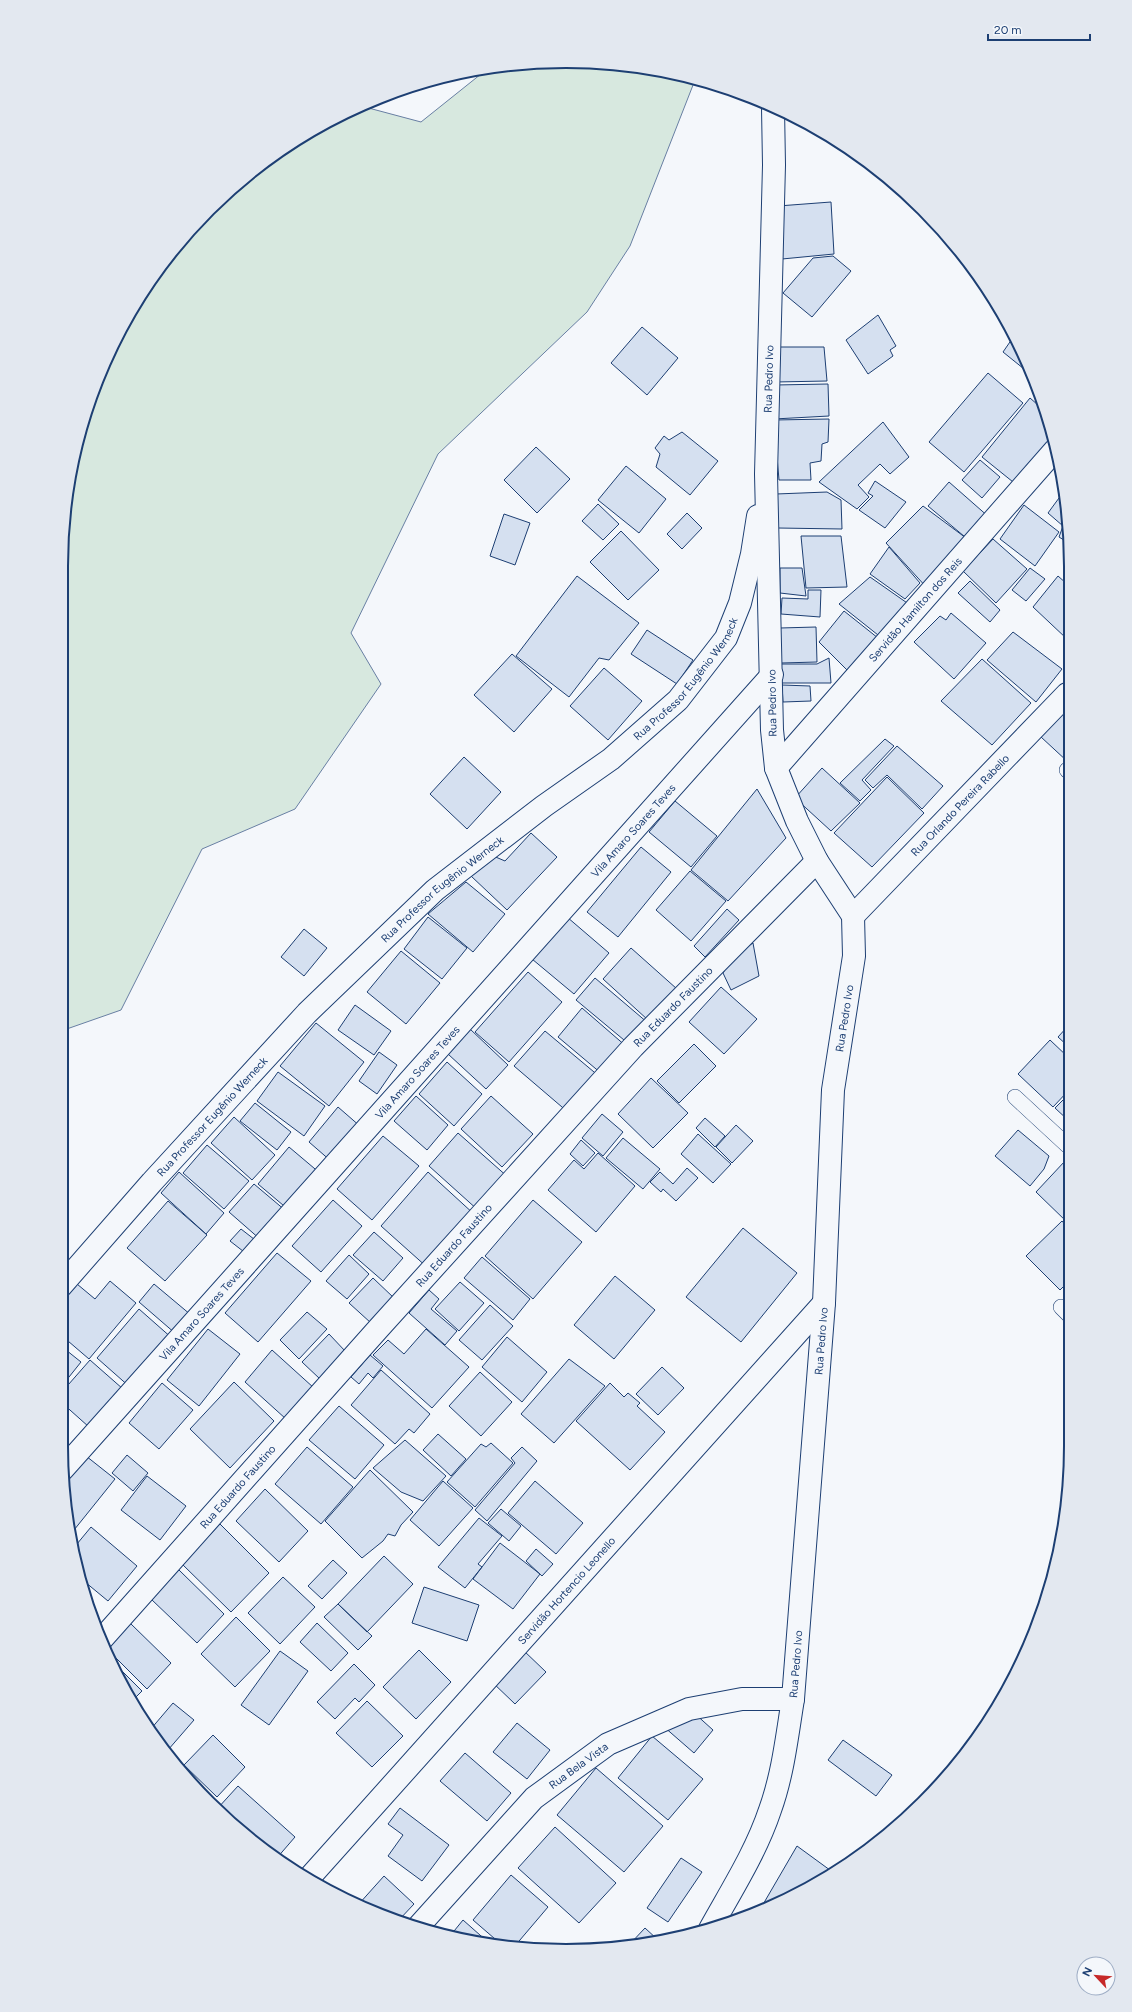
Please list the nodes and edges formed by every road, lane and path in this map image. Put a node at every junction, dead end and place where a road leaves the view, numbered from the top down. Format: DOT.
graph roads {
  1 [pos="773,113"];
  2 [pos="1051,455"];
  3 [pos="766,474"];
  4 [pos="772,675"];
  5 [pos="1064,697"];
  6 [pos="776,768"];
  7 [pos="817,861"];
  8 [pos="853,916"];
  9 [pos="1015,1096"];
  10 [pos="1064,1142"];
  11 [pos="68,1278"];
  12 [pos="824,1303"];
  13 [pos="69,1463"];
  14 [pos="105,1635"];
  15 [pos="793,1699"];
  16 [pos="312,1874"];
  17 [pos="714,1921"];
  18 [pos="422,1923"];
  1 -- 3 [label="street, Rua Pedro Ivo"];
  2 -- 6 [label="street, Servidão Hamilton dos Reis"];
  3 -- 4 [label="street, Rua Pedro Ivo"];
  3 -- 11 [label="street, Rua Professor Eugênio Werneck"];
  4 -- 6 [label="street, Rua Pedro Ivo"];
  4 -- 13 [label="street, Vila Amaro Soares Teves"];
  5 -- 8 [label="street, Rua Orlando Pereira Rabello"];
  6 -- 7 [label="street, Rua Pedro Ivo"];
  7 -- 8 [label="street, Rua Pedro Ivo"];
  7 -- 14 [label="street, Rua Eduardo Faustino"];
  8 -- 12 [label="street, Rua Pedro Ivo"];
  9 -- 10 [label="lane"];
  12 -- 15 [label="street, Rua Pedro Ivo"];
  12 -- 16 [label="street, Servidão Hortencio Leonello"];
  15 -- 17 [label="street, Rua Pedro Ivo"];
  15 -- 18 [label="street, Rua Bela Vista"];
}
